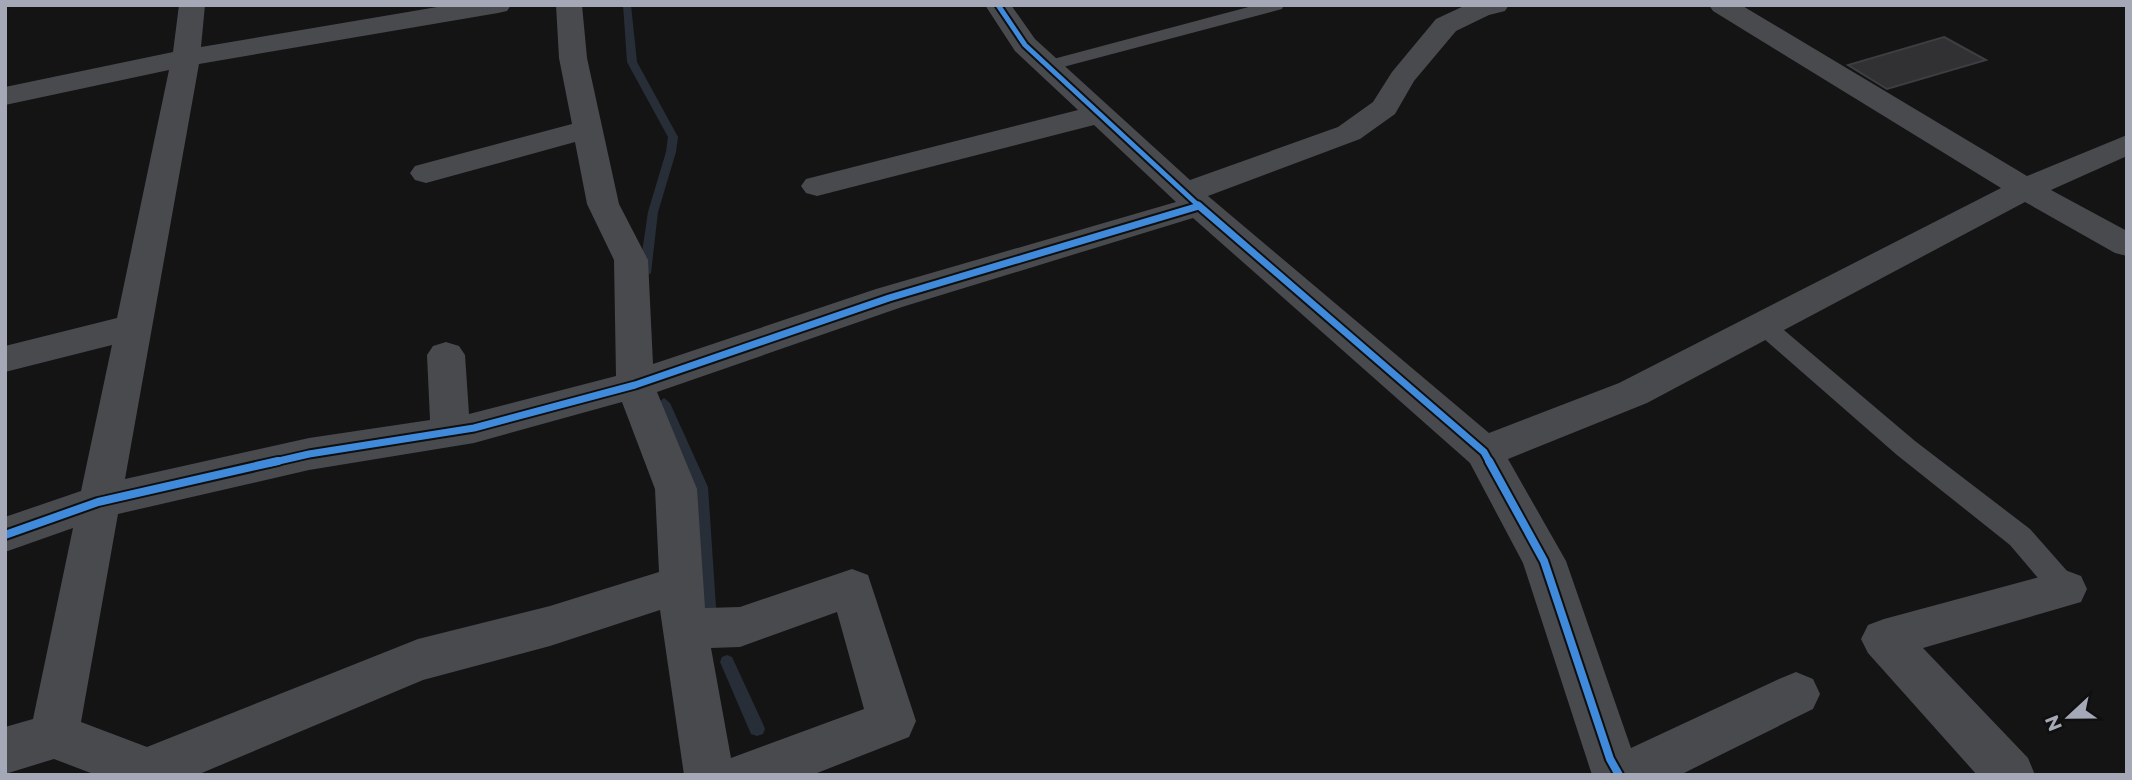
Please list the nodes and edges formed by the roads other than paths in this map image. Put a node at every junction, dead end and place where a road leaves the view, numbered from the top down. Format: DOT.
graph roads {
  1 [pos="192,5"];
  2 [pos="326,5"];
  3 [pos="498,5"];
  4 [pos="569,5"];
  5 [pos="998,5"];
  6 [pos="1276,5"];
  7 [pos="1722,5"];
  8 [pos="1484,6"];
  9 [pos="327,34"];
  10 [pos="186,58"];
  11 [pos="1048,66"];
  12 [pos="5,96"];
  13 [pos="1100,114"];
  14 [pos="589,129"];
  15 [pos="2127,144"];
  16 [pos="426,173"];
  17 [pos="817,186"];
  18 [pos="2025,188"];
  19 [pos="1193,200"];
  20 [pos="2127,245"];
  21 [pos="1763,325"];
  22 [pos="133,327"];
  23 [pos="446,355"];
  24 [pos="5,359"];
  25 [pos="635,385"];
  26 [pos="451,432"];
  27 [pos="1484,452"];
  28 [pos="98,502"];
  29 [pos="5,535"];
  30 [pos="2065,589"];
  31 [pos="681,606"];
  32 [pos="1796,694"];
  33 [pos="54,736"];
  34 [pos="5,751"];
  35 [pos="131,775"];
  36 [pos="140,775"];
  37 [pos="709,775"];
  38 [pos="749,775"];
  39 [pos="1619,775"];
  40 [pos="1627,775"];
  41 [pos="2010,775"];
  1 -- 10 [label="street"];
  2 -- 9 [label="street"];
  3 -- 9 [label="street"];
  4 -- 14 [label="street"];
  5 -- 11 [label="street"];
  6 -- 11 [label="lane"];
  7 -- 18 [label="street"];
  8 -- 19 [label="street"];
  9 -- 10 [label="street"];
  10 -- 12 [label="street"];
  10 -- 22 [label="street"];
  11 -- 13 [label="street"];
  13 -- 17 [label="street"];
  13 -- 19 [label="street"];
  14 -- 16 [label="street"];
  14 -- 25 [label="street"];
  15 -- 18 [label="street"];
  18 -- 20 [label="street"];
  18 -- 21 [label="street"];
  19 -- 25 [label="street"];
  19 -- 27 [label="street"];
  21 -- 27 [label="street"];
  21 -- 30 [label="lane"];
  22 -- 24 [label="street"];
  22 -- 28 [label="street"];
  23 -- 26 [label="street"];
  25 -- 26 [label="street"];
  25 -- 31 [label="street"];
  26 -- 28 [label="street"];
  27 -- 39 [label="street"];
  28 -- 29 [label="street"];
  28 -- 33 [label="street"];
  30 -- 41 [label="street"];
  31 -- 36 [label="street"];
  31 -- 37 [label="street"];
  31 -- 38 [label="street"];
  32 -- 40 [label="street"];
  33 -- 34 [label="street"];
  33 -- 35 [label="street"];
}
